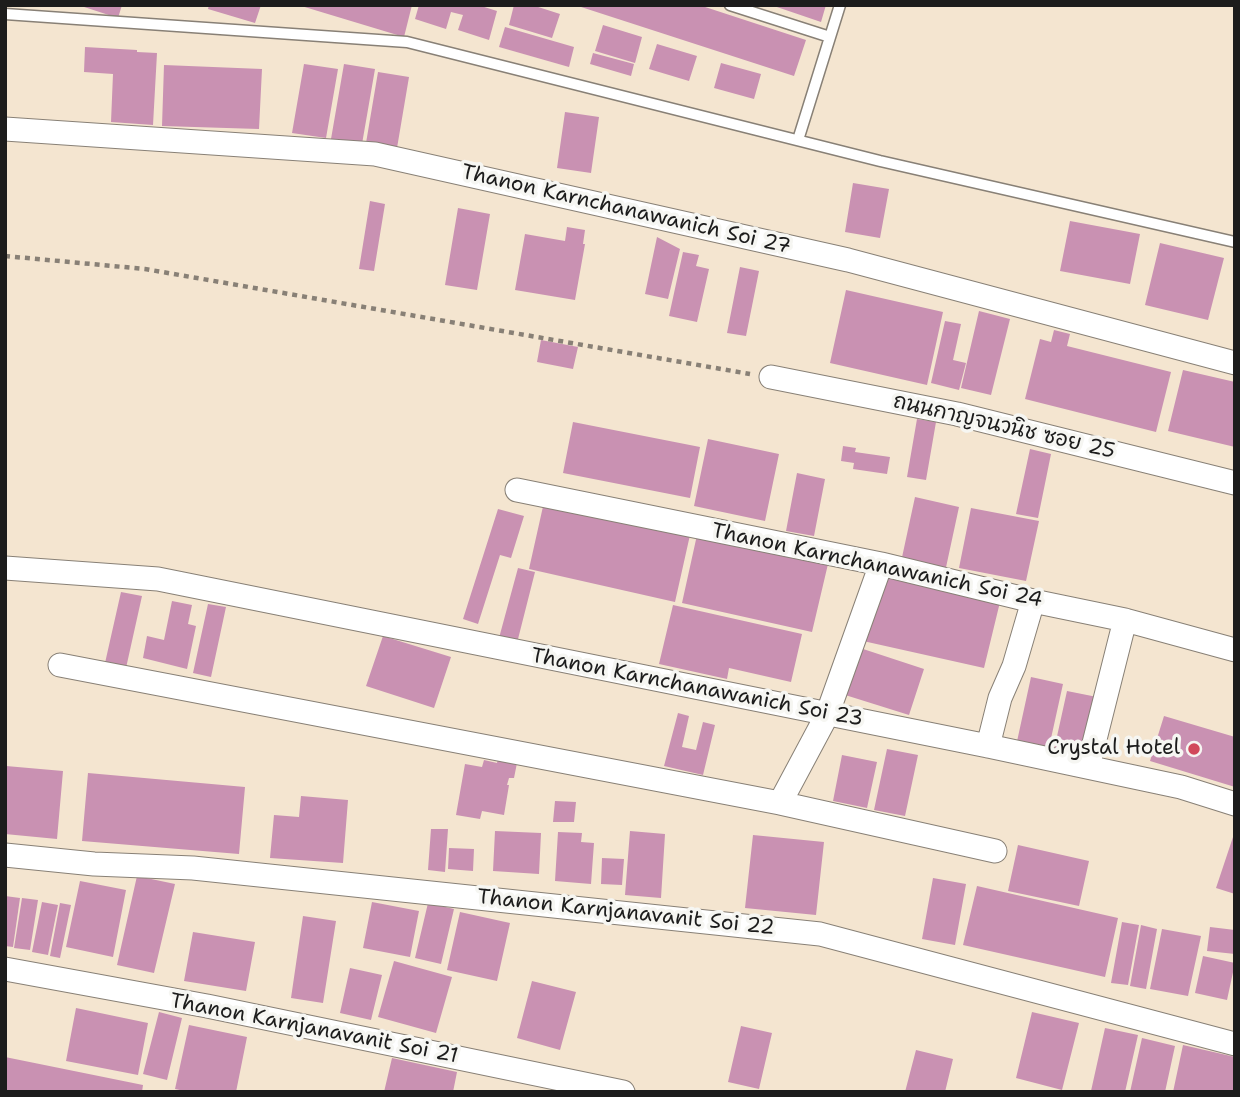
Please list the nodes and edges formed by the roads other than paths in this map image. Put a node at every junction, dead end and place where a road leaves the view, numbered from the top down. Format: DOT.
graph roads {
  1 [pos="730,5"];
  2 [pos="840,5"];
  3 [pos="5,14"];
  4 [pos="830,37"];
  5 [pos="5,129"];
  6 [pos="799,140"];
  7 [pos="1235,242"];
  8 [pos="1235,363"];
  9 [pos="771,377"];
  10 [pos="1235,483"];
  11 [pos="517,490"];
  12 [pos="881,564"];
  13 [pos="5,568"];
  14 [pos="1033,601"];
  15 [pos="1125,620"];
  16 [pos="1235,650"];
  17 [pos="60,665"];
  18 [pos="827,715"];
  19 [pos="988,746"];
  20 [pos="1088,768"];
  21 [pos="780,803"];
  22 [pos="1235,804"];
  23 [pos="995,851"];
  24 [pos="5,855"];
  25 [pos="5,969"];
  26 [pos="1235,1044"];
  27 [pos="623,1092"];
  1 -- 4 [label="lane"];
  2 -- 4 [label="lane"];
  3 -- 6 [label="lane"];
  4 -- 6 [label="lane"];
  5 -- 8 [label="street, Thanon Karnchanawanich Soi 27"];
  6 -- 7 [label="lane"];
  9 -- 10 [label="street, ถนนกาญจนวนิช ซอย 25"];
  11 -- 12 [label="street, Thanon Karnchanawanich Soi 24"];
  12 -- 14 [label="street, Thanon Karnchanawanich Soi 24"];
  12 -- 18 [label="street"];
  13 -- 18 [label="street, Thanon Karnchanawanich Soi 23"];
  14 -- 15 [label="street, Thanon Karnchanawanich Soi 24"];
  14 -- 19 [label="street"];
  15 -- 16 [label="street, Thanon Karnchanawanich Soi 24"];
  15 -- 20 [label="street"];
  17 -- 21 [label="street"];
  18 -- 19 [label="street, Thanon Karnchanawanich Soi 23"];
  18 -- 21 [label="street"];
  19 -- 20 [label="street, Thanon Karnchanawanich Soi 23"];
  20 -- 22 [label="street, Thanon Karnchanawanich Soi 23"];
  21 -- 23 [label="street"];
  24 -- 26 [label="street, Thanon Karnjanavanit Soi 22"];
  25 -- 27 [label="street, Thanon Karnjanavanit Soi 21"];
}
